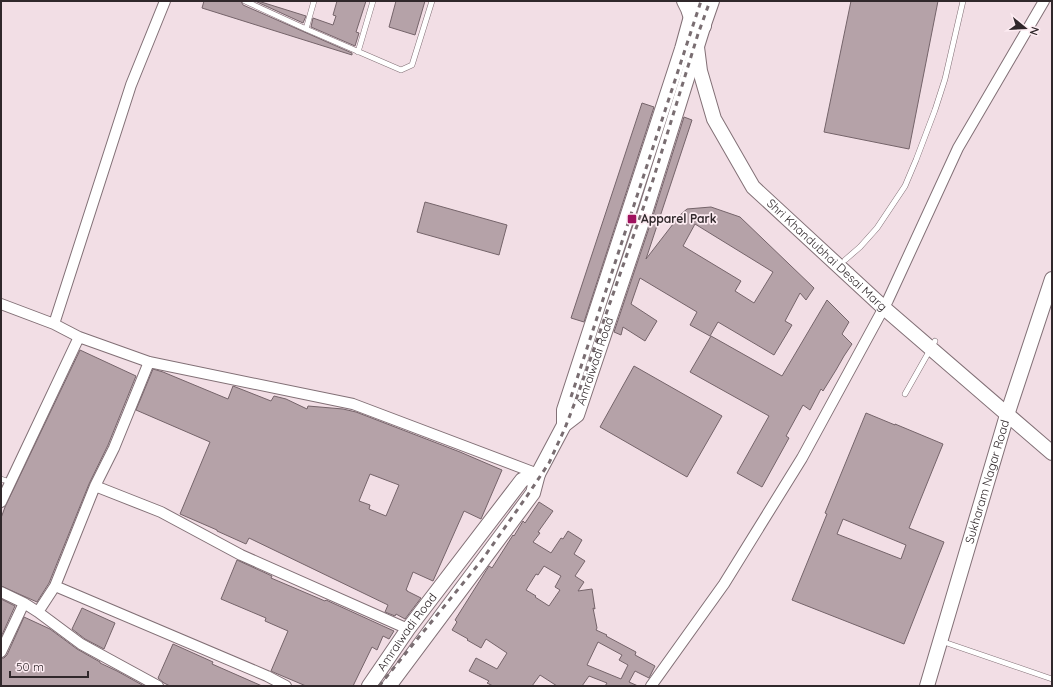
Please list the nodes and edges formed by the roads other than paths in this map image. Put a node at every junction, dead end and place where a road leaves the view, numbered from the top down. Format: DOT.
graph roads {
  1 [pos="165,1"];
  2 [pos="245,1"];
  3 [pos="314,1"];
  4 [pos="373,1"];
  5 [pos="432,1"];
  6 [pos="684,1"];
  7 [pos="697,1"];
  8 [pos="712,1"];
  9 [pos="963,1"];
  10 [pos="1044,1"];
  11 [pos="697,21"];
  12 [pos="306,29"];
  13 [pos="697,47"];
  14 [pos="358,52"];
  15 [pos="845,260"];
  16 [pos="1052,279"];
  17 [pos="1,304"];
  18 [pos="886,304"];
  19 [pos="54,324"];
  20 [pos="79,337"];
  21 [pos="933,345"];
  22 [pos="149,362"];
  23 [pos="905,394"];
  24 [pos="1009,410"];
  25 [pos="564,425"];
  26 [pos="1052,444"];
  27 [pos="1052,453"];
  28 [pos="538,474"];
  29 [pos="6,481"];
  30 [pos="95,486"];
  31 [pos="1,502"];
  32 [pos="55,586"];
  33 [pos="1,592"];
  34 [pos="24,603"];
  35 [pos="38,612"];
  36 [pos="408,629"];
  37 [pos="940,640"];
  38 [pos="1,652"];
  39 [pos="1052,679"];
  40 [pos="153,685"];
  41 [pos="286,686"];
  42 [pos="369,686"];
  43 [pos="389,686"];
  44 [pos="651,686"];
  45 [pos="927,686"];
  1 -- 19 [label="street"];
  2 -- 12 [label="lane"];
  3 -- 12 [label="lane"];
  4 -- 14 [label="lane"];
  5 -- 14 [label="lane"];
  6 -- 11 [label="main road, Shri Khandubhai Desai Marg"];
  7 -- 11 [label="main road"];
  8 -- 11 [label="main road"];
  9 -- 15 [label="lane"];
  10 -- 18 [label="street"];
  11 -- 13 [label="main road, Shri Khandubhai Desai Marg"];
  11 -- 15 [label="main road, Shri Khandubhai Desai Marg"];
  11 -- 25 [label="main road"];
  12 -- 14 [label="lane"];
  13 -- 18 [label="main road, Shri Khandubhai Desai Marg"];
  13 -- 25 [label="main road, Amraiwadi Road"];
  15 -- 18 [label="main road, Shri Khandubhai Desai Marg"];
  16 -- 24 [label="main road, Sukharam Nagar Road"];
  17 -- 19 [label="street"];
  18 -- 21 [label="main road, Shri Khandubhai Desai Marg"];
  18 -- 44 [label="street"];
  19 -- 20 [label="street"];
  20 -- 22 [label="street"];
  20 -- 29 [label="street"];
  21 -- 23 [label="lane"];
  21 -- 24 [label="main road, Shri Khandubhai Desai Marg"];
  22 -- 28 [label="street"];
  22 -- 30 [label="street"];
  24 -- 26 [label="main road, Shri Khandubhai Desai Marg"];
  24 -- 27 [label="main road, Shri Khandubhai Desai Marg"];
  24 -- 37 [label="main road, Sukharam Nagar Road"];
  25 -- 28 [label="main road, Amraiwadi Road"];
  28 -- 36 [label="main road, Amraiwadi Road"];
  28 -- 43 [label="main road"];
  29 -- 31 [label="street"];
  30 -- 32 [label="street"];
  30 -- 36 [label="street"];
  32 -- 35 [label="street"];
  32 -- 41 [label="street"];
  33 -- 34 [label="street"];
  34 -- 35 [label="street"];
  34 -- 38 [label="street"];
  35 -- 40 [label="street"];
  36 -- 42 [label="main road, Amraiwadi Road"];
  37 -- 39 [label="lane"];
  37 -- 45 [label="main road, Sukharam Nagar Road"];
}
